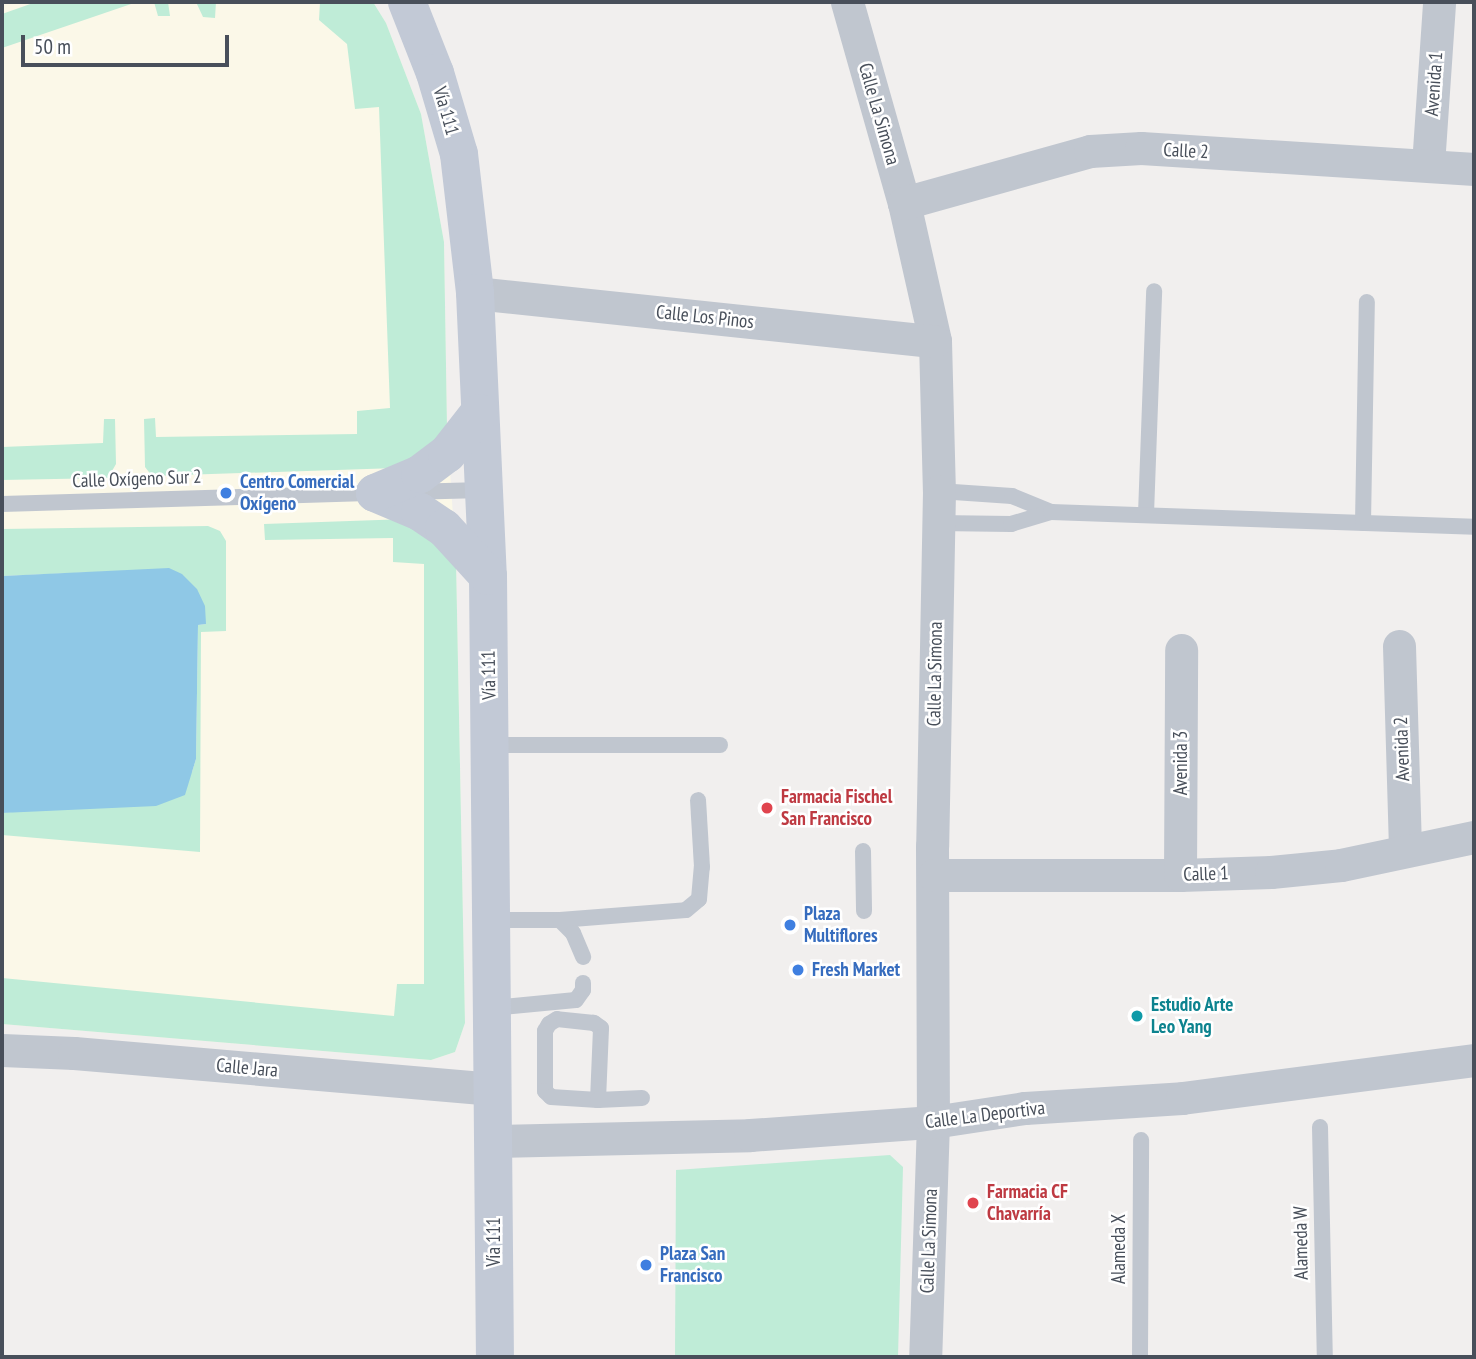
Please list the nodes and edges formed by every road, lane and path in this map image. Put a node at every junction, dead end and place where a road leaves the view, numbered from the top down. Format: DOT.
graph roads {
  1 [pos="407,2"];
  2 [pos="847,2"];
  3 [pos="1439,2"];
  4 [pos="1428,166"];
  5 [pos="1474,169"];
  6 [pos="904,203"];
  7 [pos="1154,291"];
  8 [pos="475,293"];
  9 [pos="1367,302"];
  10 [pos="934,341"];
  11 [pos="479,413"];
  12 [pos="483,490"];
  13 [pos="375,493"];
  14 [pos="2,504"];
  15 [pos="939,507"];
  16 [pos="1051,512"];
  17 [pos="1146,514"];
  18 [pos="1363,523"];
  19 [pos="1474,527"];
  20 [pos="488,576"];
  21 [pos="1399,646"];
  22 [pos="1181,650"];
  23 [pos="489,745"];
  24 [pos="720,745"];
  25 [pos="698,800"];
  26 [pos="1474,837"];
  27 [pos="863,851"];
  28 [pos="1405,851"];
  29 [pos="934,875"];
  30 [pos="1180,875"];
  31 [pos="864,911"];
  32 [pos="491,920"];
  33 [pos="560,920"];
  34 [pos="583,957"];
  35 [pos="583,984"];
  36 [pos="493,1008"];
  37 [pos="2,1050"];
  38 [pos="1474,1060"];
  39 [pos="493,1089"];
  40 [pos="642,1098"];
  41 [pos="597,1100"];
  42 [pos="933,1122"];
  43 [pos="1320,1127"];
  44 [pos="1141,1140"];
  45 [pos="494,1142"];
  46 [pos="495,1357"];
  47 [pos="925,1357"];
  48 [pos="1140,1357"];
  49 [pos="1325,1357"];
  1 -- 8 [label="main road, Vía 111"];
  2 -- 6 [label="street, Calle La Simona"];
  3 -- 4 [label="street, Avenida 1"];
  4 -- 5 [label="street, Calle 2"];
  4 -- 6 [label="street, Calle 2"];
  6 -- 10 [label="street, Calle La Simona"];
  7 -- 17 [label="lane"];
  8 -- 10 [label="street, Calle Los Pinos"];
  8 -- 11 [label="main road, Vía 111"];
  9 -- 18 [label="lane"];
  10 -- 15 [label="street, Calle La Simona"];
  11 -- 12 [label="main road, Vía 111"];
  11 -- 13 [label="main road"];
  12 -- 13 [label="lane, Calle Oxígeno Sur 2"];
  12 -- 20 [label="main road, Vía 111"];
  13 -- 14 [label="lane, Calle Oxígeno Sur 2"];
  13 -- 20 [label="main road"];
  15 -- 16 [label="lane"];
  15 -- 16 [label="lane"];
  15 -- 29 [label="street, Calle La Simona"];
  16 -- 17 [label="lane"];
  17 -- 18 [label="lane"];
  18 -- 19 [label="lane"];
  20 -- 23 [label="main road, Vía 111"];
  21 -- 28 [label="street, Avenida 2"];
  22 -- 30 [label="street, Avenida 3"];
  23 -- 24 [label="lane"];
  23 -- 32 [label="main road, Vía 111"];
  25 -- 33 [label="lane"];
  26 -- 28 [label="street, Calle 1"];
  27 -- 31 [label="lane"];
  28 -- 30 [label="street, Calle 1"];
  29 -- 30 [label="street, Calle 1"];
  29 -- 42 [label="street, Calle La Simona"];
  32 -- 33 [label="lane"];
  32 -- 36 [label="main road, Vía 111"];
  33 -- 34 [label="lane"];
  35 -- 36 [label="lane"];
  36 -- 39 [label="main road, Vía 111"];
  37 -- 39 [label="street, Calle Jara"];
  38 -- 42 [label="street, Calle La Deportiva"];
  39 -- 45 [label="main road, Vía 111"];
  40 -- 41 [label="lane"];
  41 -- 41 [label="lane"];
  42 -- 45 [label="street, Calle La Deportiva"];
  42 -- 47 [label="street, Calle La Simona"];
  43 -- 49 [label="lane, Alameda W"];
  44 -- 48 [label="lane, Alameda X"];
  45 -- 46 [label="main road, Vía 111"];
}
